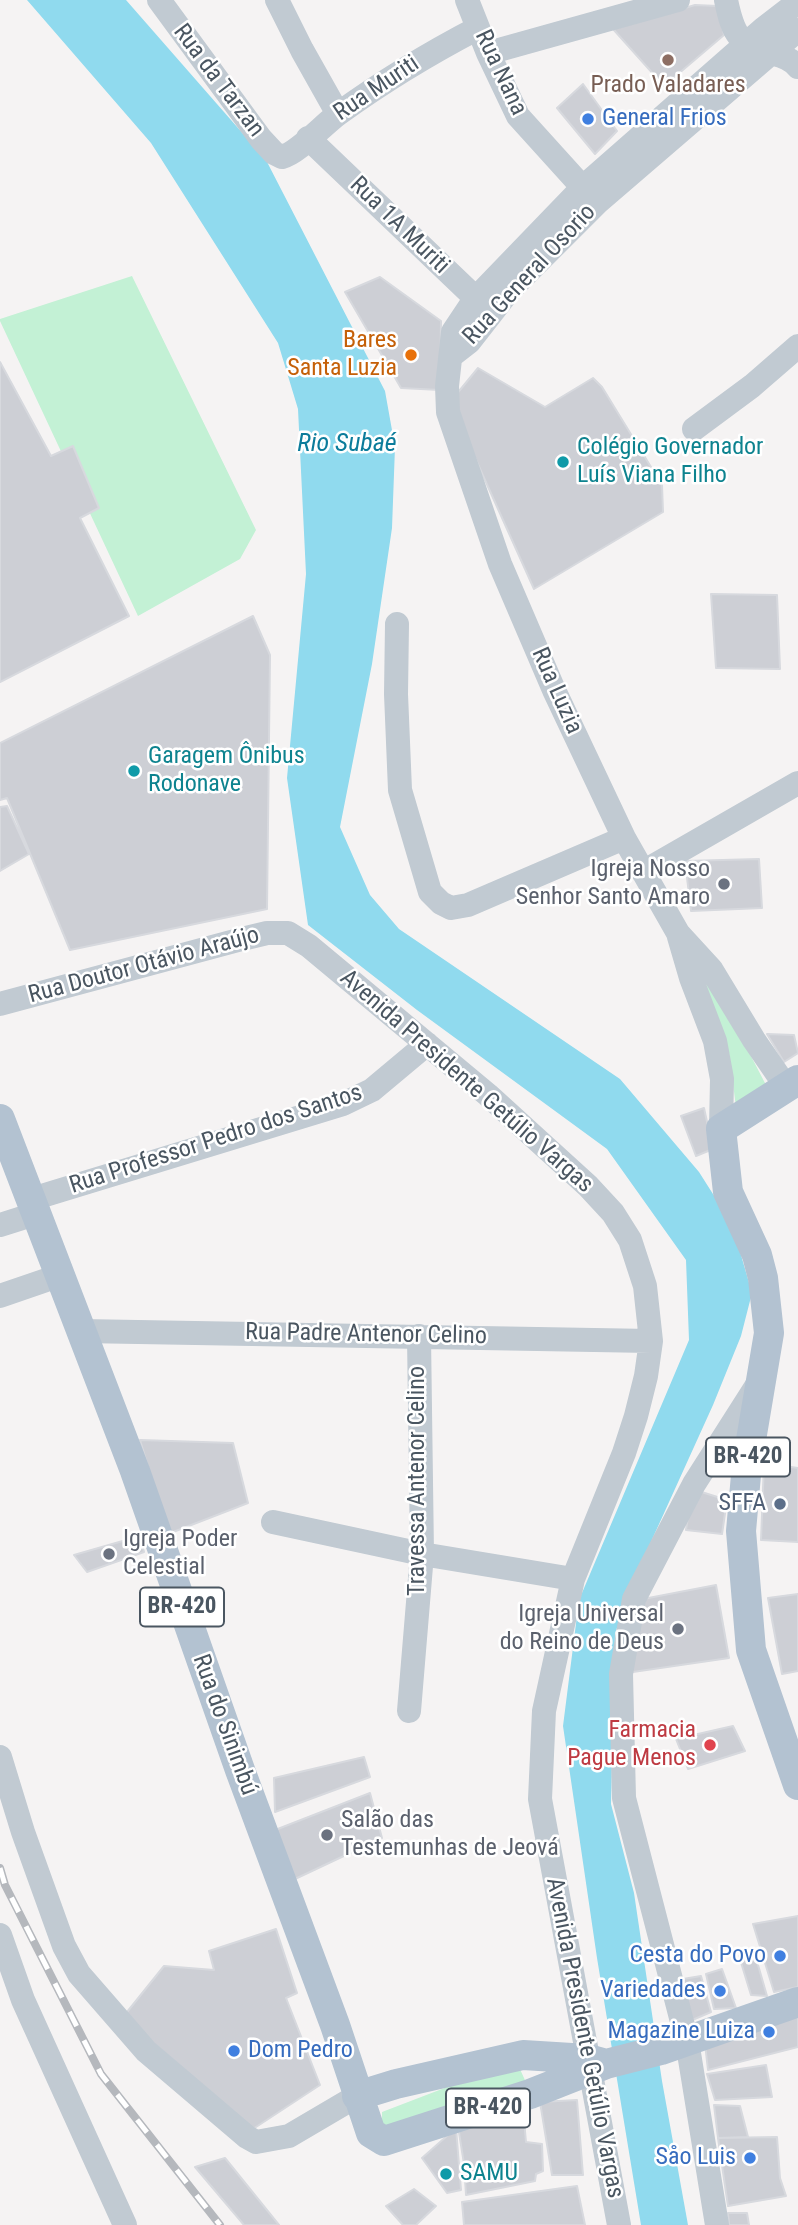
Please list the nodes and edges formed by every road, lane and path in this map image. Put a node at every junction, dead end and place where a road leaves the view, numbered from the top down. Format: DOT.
graph roads {
  1 [pos="159,0"];
  2 [pos="277,0"];
  3 [pos="467,0"];
  4 [pos="678,0"];
  5 [pos="726,0"];
  6 [pos="798,2"];
  7 [pos="478,28"];
  8 [pos="798,30"];
  9 [pos="746,44"];
  10 [pos="488,53"];
  11 [pos="770,53"];
  12 [pos="798,67"];
  13 [pos="338,114"];
  14 [pos="308,138"];
  15 [pos="282,157"];
  16 [pos="590,195"];
  17 [pos="483,306"];
  18 [pos="798,346"];
  19 [pos="451,356"];
  20 [pos="694,429"];
  21 [pos="397,624"];
  22 [pos="798,783"];
  23 [pos="624,838"];
  24 [pos="643,872"];
  25 [pos="288,933"];
  26 [pos="678,933"];
  27 [pos="0,1004"];
  28 [pos="427,1044"];
  29 [pos="794,1091"];
  30 [pos="0,1119"];
  31 [pos="721,1129"];
  32 [pos="35,1206"];
  33 [pos="0,1225"];
  34 [pos="61,1275"];
  35 [pos="0,1296"];
  36 [pos="82,1331"];
  37 [pos="419,1336"];
  38 [pos="651,1341"];
  39 [pos="761,1380"];
  40 [pos="272,1522"];
  41 [pos="422,1554"];
  42 [pos="573,1579"];
  43 [pos="409,1711"];
  44 [pos="0,1757"];
  45 [pos="798,1785"];
  46 [pos="0,1935"];
  47 [pos="798,2002"];
  48 [pos="674,2046"];
  49 [pos="523,2055"];
  50 [pos="599,2064"];
  51 [pos="530,2094"];
  52 [pos="358,2096"];
  53 [pos="125,2225"];
  54 [pos="619,2225"];
  55 [pos="717,2225"];
  1 -- 15 [label="street, Rua da Tarzan"];
  2 -- 13 [label="street"];
  3 -- 7 [label="street, Rua Nana"];
  4 -- 10 [label="street"];
  5 -- 9 [label="street"];
  6 -- 9 [label="street, Rua General Osorio"];
  7 -- 10 [label="street, Rua Nana"];
  7 -- 13 [label="street, Rua Muriti"];
  8 -- 11 [label="street, Rua General Osorio"];
  9 -- 11 [label="street"];
  9 -- 16 [label="street, Rua General Osorio"];
  10 -- 16 [label="street, Rua Nana"];
  11 -- 12 [label="street"];
  11 -- 16 [label="street, Rua General Osorio"];
  13 -- 14 [label="street, Rua Muriti"];
  14 -- 15 [label="street, Rua Muriti"];
  14 -- 17 [label="street, Rua 1A Muriti"];
  16 -- 17 [label="street, Rua General Osorio"];
  17 -- 19 [label="street, Rua General Osorio"];
  18 -- 20 [label="street"];
  19 -- 23 [label="street, Rua Luzia"];
  21 -- 23 [label="street"];
  22 -- 24 [label="street"];
  23 -- 24 [label="street, Rua Luzia"];
  24 -- 26 [label="street, Rua Luzia"];
  25 -- 27 [label="street, Rua Doutor Otávio Araújo"];
  25 -- 28 [label="street, Avenida Presidente Getúlio Vargas"];
  26 -- 29 [label="street, Rua Luzia"];
  26 -- 31 [label="street, Rua Luzia"];
  28 -- 32 [label="street, Rua Professor Pedro dos Santos"];
  28 -- 38 [label="street, Avenida Presidente Getúlio Vargas"];
  29 -- 31 [label="main road"];
  30 -- 32 [label="main road, Rua do Sinimbú / BR-420"];
  31 -- 39 [label="main road, BR-420"];
  32 -- 33 [label="street, Rua Professor Pedro dos Santos"];
  32 -- 34 [label="main road, Rua do Sinimbú / BR-420"];
  34 -- 35 [label="street"];
  34 -- 36 [label="main road, Rua do Sinimbú / BR-420"];
  36 -- 37 [label="street, Rua Padre Antenor Celino"];
  36 -- 52 [label="main road, Rua do Sinimbú / BR-420"];
  37 -- 38 [label="street, Rua Padre Antenor Celino"];
  37 -- 41 [label="street, Travessa Antenor Celino"];
  38 -- 42 [label="street, Avenida Presidente Getúlio Vargas"];
  39 -- 45 [label="main road, BR-420"];
  39 -- 48 [label="street"];
  40 -- 41 [label="street"];
  41 -- 42 [label="street"];
  41 -- 43 [label="street, Travessa Antenor Celino"];
  42 -- 50 [label="street, Avenida Presidente Getúlio Vargas"];
  44 -- 52 [label="street"];
  46 -- 53 [label="street"];
  47 -- 48 [label="main road, BR-420"];
  48 -- 50 [label="main road, BR-420"];
  48 -- 55 [label="street"];
  49 -- 50 [label="main road, BR-420"];
  49 -- 51 [label="main road"];
  49 -- 52 [label="main road, BR-420"];
  50 -- 51 [label="main road, BR-420"];
  50 -- 54 [label="street, Avenida Presidente Getúlio Vargas"];
  51 -- 52 [label="main road, BR-420"];
}
